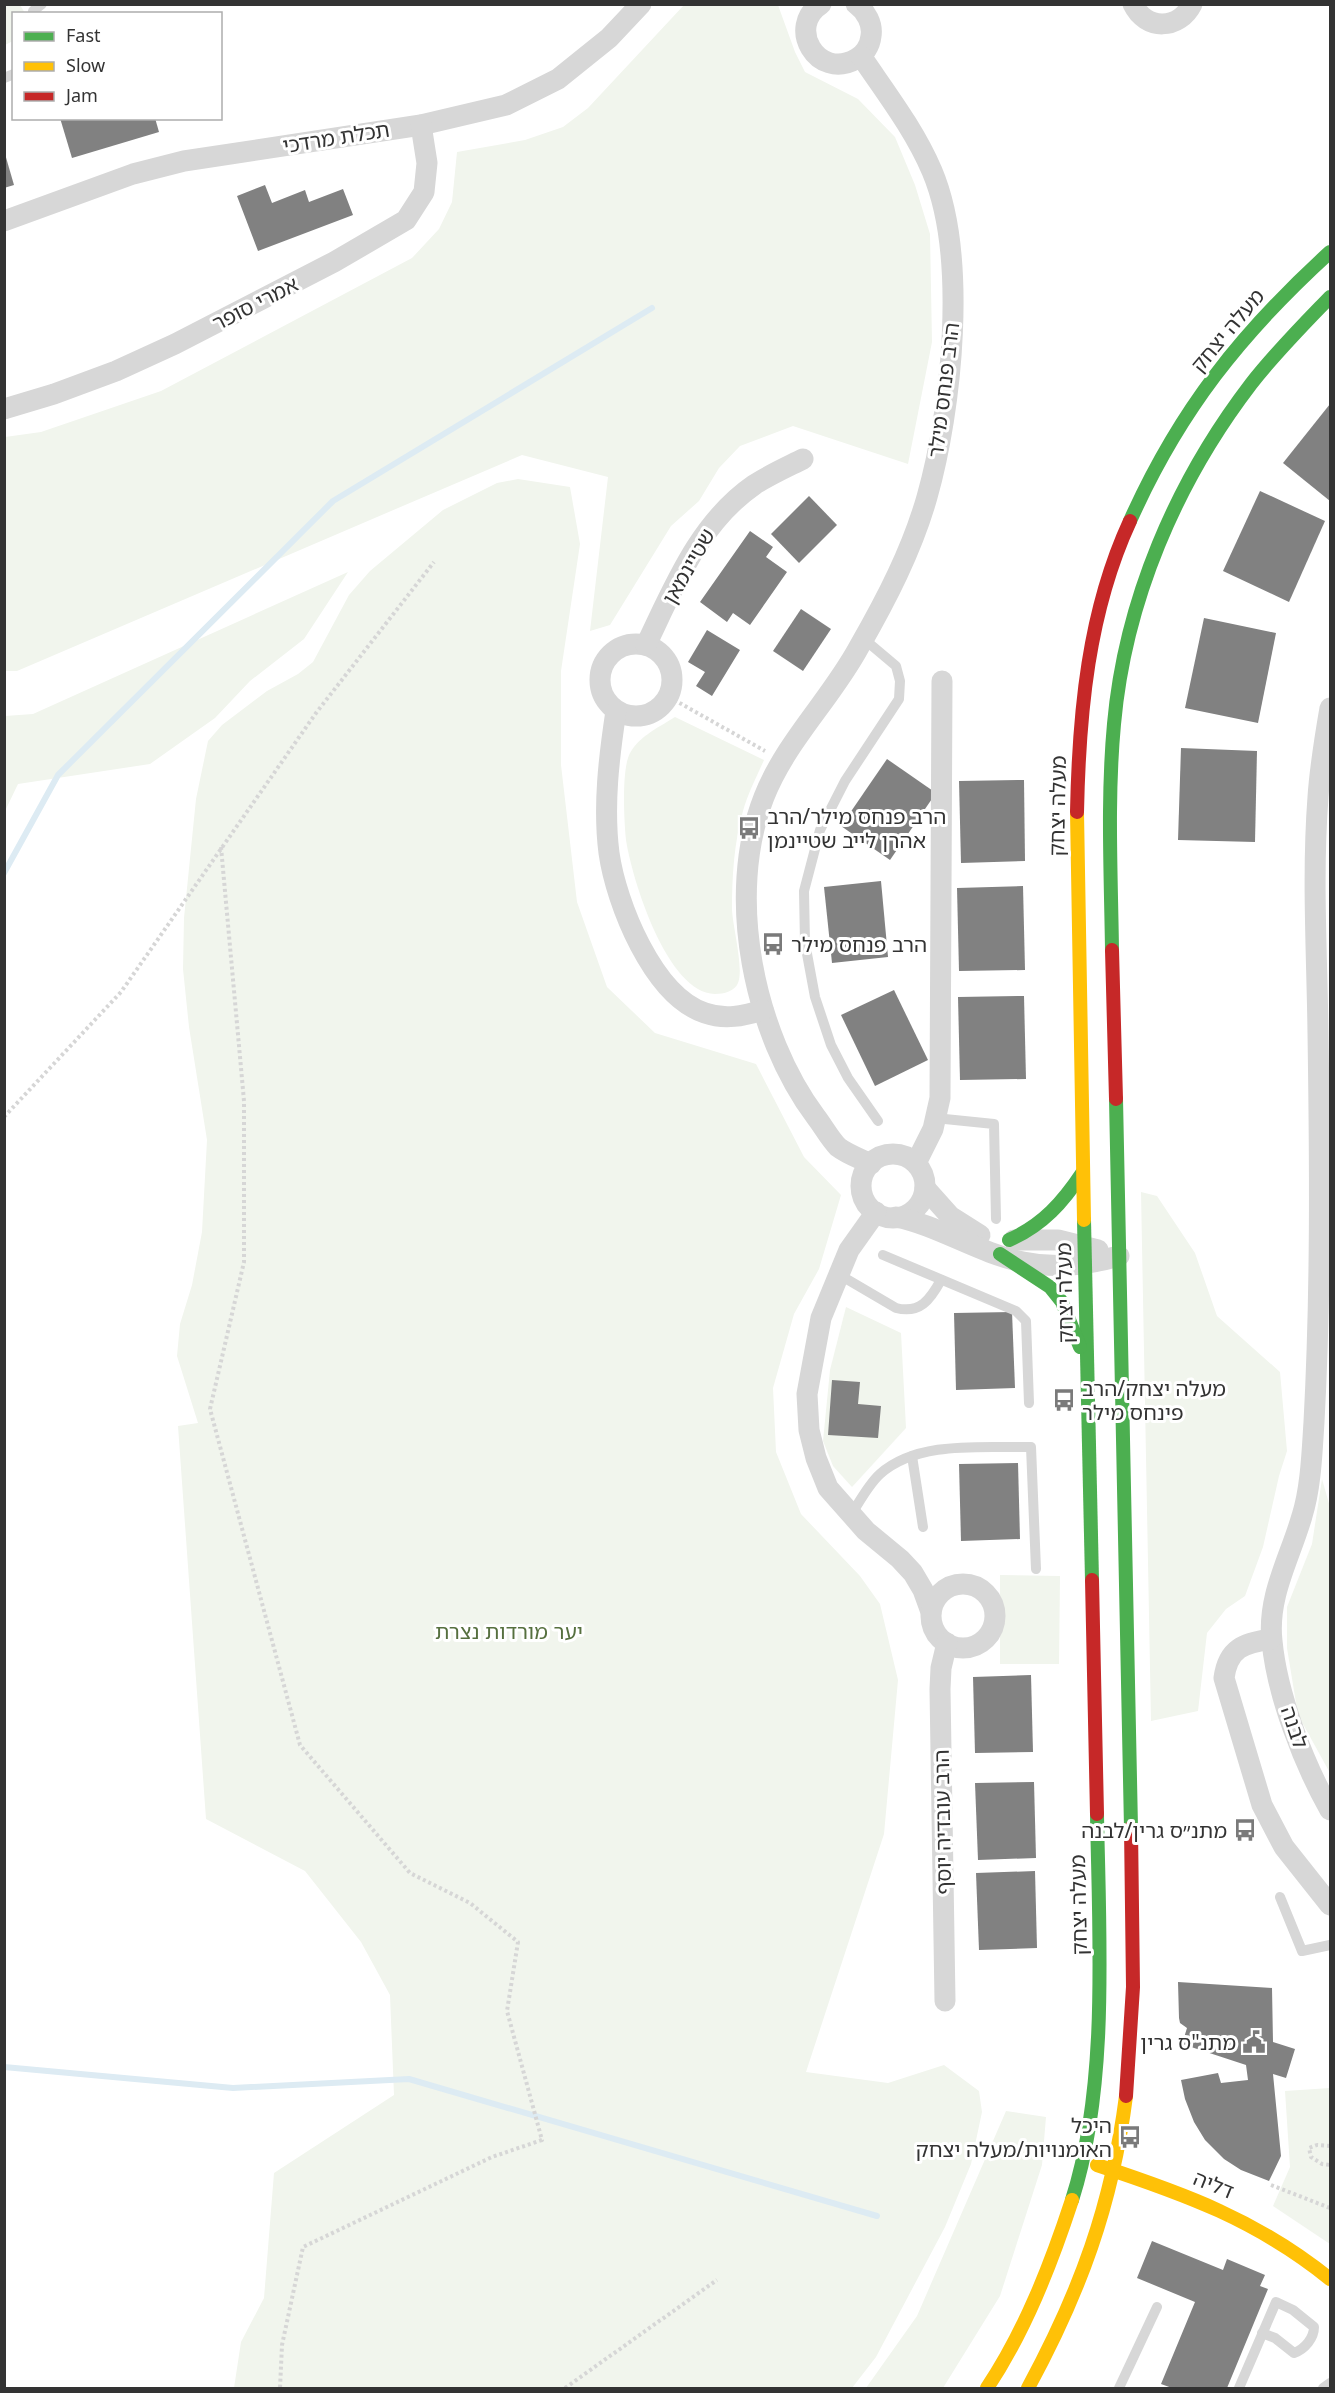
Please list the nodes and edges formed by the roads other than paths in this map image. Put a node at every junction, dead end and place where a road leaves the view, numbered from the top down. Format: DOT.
graph roads {
  1 [pos="641,4"];
  2 [pos="1133,4"];
  3 [pos="1192,4"];
  4 [pos="819,5"];
  5 [pos="858,5"];
  6 [pos="861,56"];
  7 [pos="421,125"];
  8 [pos="4,220"];
  9 [pos="1330,252"];
  10 [pos="1330,297"];
  11 [pos="4,409"];
  12 [pos="803,459"];
  13 [pos="864,639"];
  14 [pos="646,645"];
  15 [pos="942,681"];
  16 [pos="1330,708"];
  17 [pos="616,711"];
  18 [pos="763,1010"];
  19 [pos="935,1118"];
  20 [pos="878,1121"];
  21 [pos="916,1163"];
  22 [pos="871,1164"];
  23 [pos="1083,1172"];
  24 [pos="925,1188"];
  25 [pos="886,1215"];
  26 [pos="996,1219"];
  27 [pos="1004,1247"];
  28 [pos="883,1255"];
  29 [pos="1084,1255"];
  30 [pos="1119,1256"];
  31 [pos="838,1274"];
  32 [pos="941,1280"];
  33 [pos="1087,1364"];
  34 [pos="1029,1403"];
  35 [pos="912,1456"];
  36 [pos="851,1515"];
  37 [pos="924,1527"];
  38 [pos="900,1559"];
  39 [pos="1036,1569"];
  40 [pos="959,1583"];
  41 [pos="931,1612"];
  42 [pos="1272,1639"];
  43 [pos="947,1643"];
  44 [pos="1330,1810"];
  45 [pos="1280,1897"];
  46 [pos="1330,1905"];
  47 [pos="1330,1945"];
  48 [pos="945,2001"];
  49 [pos="1081,2159"];
  50 [pos="1114,2170"];
  51 [pos="1327,2275"];
  52 [pos="1157,2307"];
  53 [pos="1262,2333"];
  54 [pos="987,2388"];
  55 [pos="1028,2388"];
  56 [pos="1119,2388"];
  57 [pos="1239,2388"];
  1 -- 7 [label="street, תכלת מרדכי"];
  2 -- 3 [label="street"];
  4 -- 6 [label="street"];
  5 -- 6 [label="street"];
  6 -- 13 [label="street, הרב פנחס מילר"];
  7 -- 8 [label="street, תכלת מרדכי"];
  7 -- 11 [label="street, אמרי סופר"];
  9 -- 23 [label="street, מעלה יצחק"];
  10 -- 30 [label="street"];
  12 -- 14 [label="street, שטיינמאן"];
  13 -- 18 [label="street, הרב פנחס מילר"];
  13 -- 20 [label="lane"];
  14 -- 17 [label="street"];
  14 -- 17 [label="street"];
  15 -- 19 [label="street"];
  16 -- 42 [label="street, לבנה"];
  17 -- 18 [label="street"];
  18 -- 22 [label="street, הרב פנחס מילר"];
  19 -- 21 [label="street"];
  19 -- 26 [label="lane"];
  21 -- 22 [label="street"];
  21 -- 24 [label="street"];
  22 -- 25 [label="street"];
  23 -- 27 [label="street"];
  23 -- 29 [label="street, מעלה יצחק"];
  24 -- 25 [label="street"];
  24 -- 27 [label="street"];
  25 -- 27 [label="street"];
  25 -- 31 [label="street"];
  27 -- 29 [label="street"];
  27 -- 33 [label="street"];
  28 -- 32 [label="lane"];
  29 -- 30 [label="street"];
  29 -- 33 [label="street, מעלה יצחק"];
  30 -- 50 [label="street"];
  31 -- 32 [label="lane"];
  31 -- 36 [label="street"];
  32 -- 34 [label="lane"];
  33 -- 49 [label="street, מעלה יצחק"];
  35 -- 36 [label="lane"];
  35 -- 37 [label="lane"];
  35 -- 39 [label="lane"];
  36 -- 38 [label="street"];
  38 -- 40 [label="street"];
  38 -- 41 [label="street"];
  40 -- 41 [label="street"];
  40 -- 43 [label="street"];
  41 -- 43 [label="street"];
  42 -- 44 [label="street, לבנה"];
  42 -- 46 [label="street"];
  43 -- 48 [label="street, הרב עובדיה יוסף"];
  45 -- 47 [label="lane"];
  49 -- 50 [label="street, דליה"];
  49 -- 54 [label="street, מעלה יצחק"];
  50 -- 51 [label="street, דליה"];
  50 -- 55 [label="street"];
  52 -- 56 [label="lane"];
  53 -- 53 [label="lane"];
  53 -- 57 [label="lane"];
}
